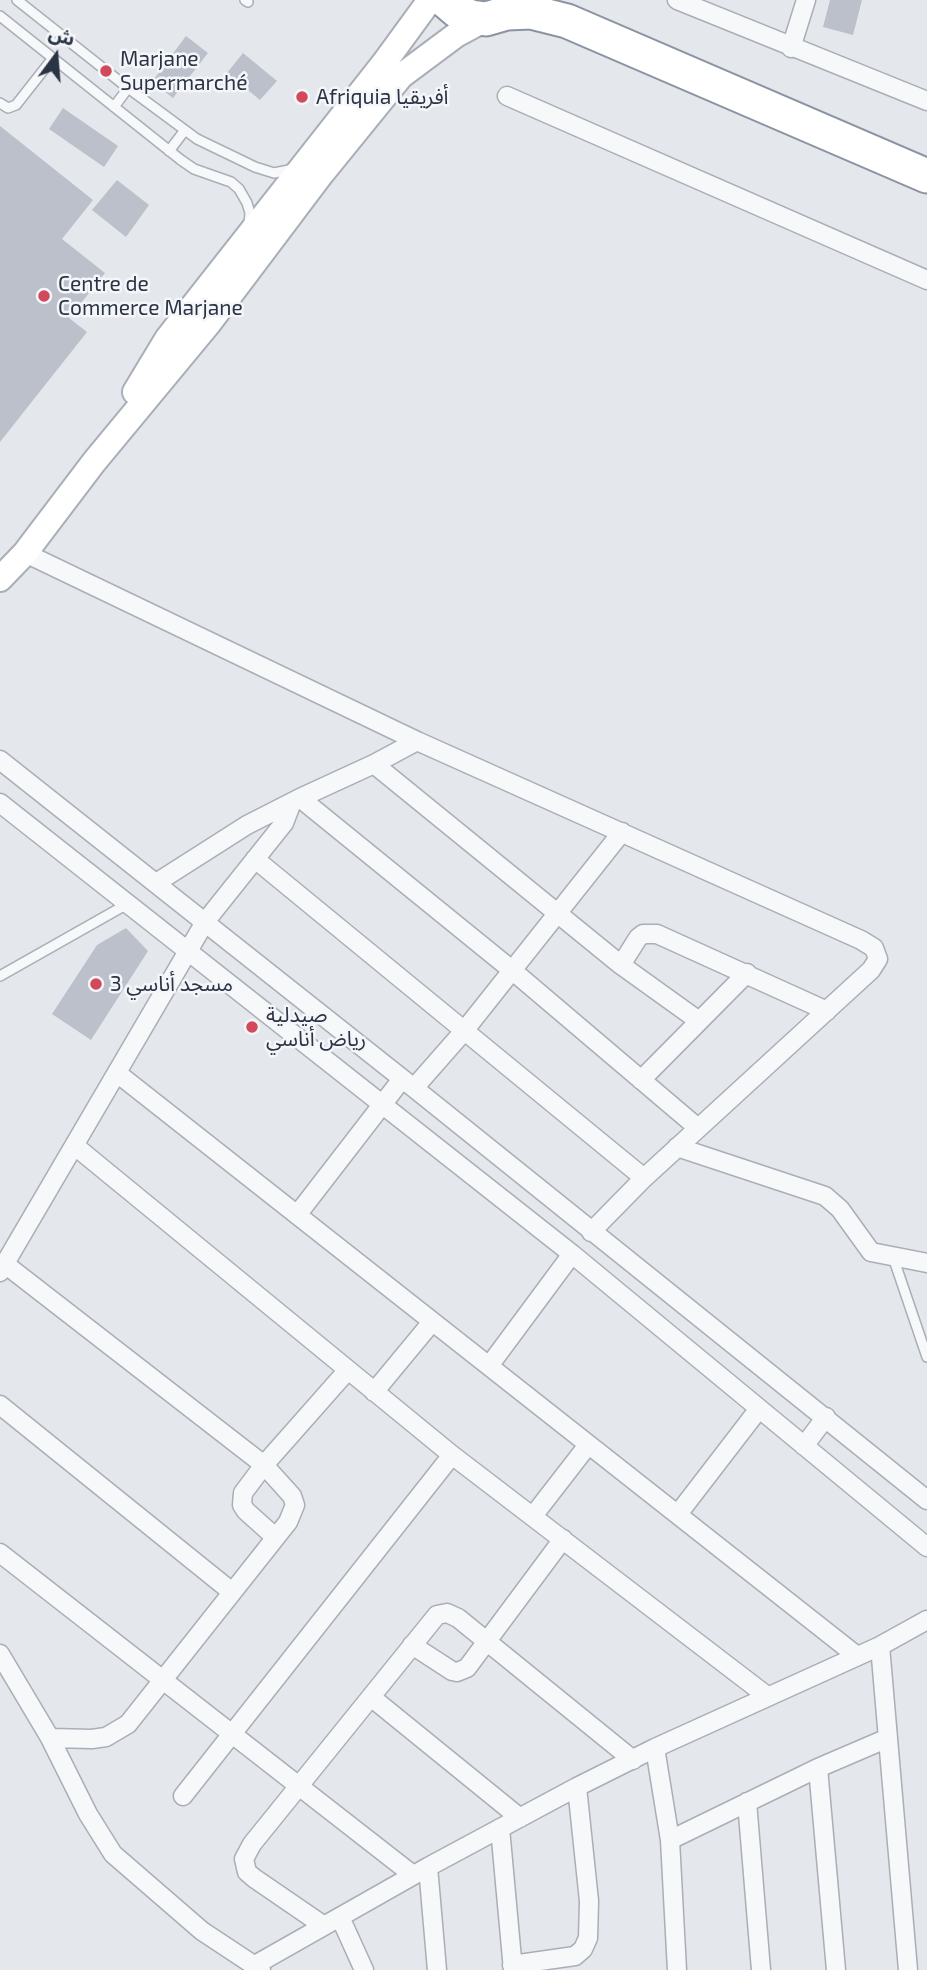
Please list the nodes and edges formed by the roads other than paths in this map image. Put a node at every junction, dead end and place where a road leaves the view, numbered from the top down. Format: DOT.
graph roads {
  1 [pos="17,0"];
  2 [pos="430,0"];
  3 [pos="444,0"];
  4 [pos="577,0"];
  5 [pos="677,0"];
  6 [pos="806,0"];
  7 [pos="504,11"];
  8 [pos="0,16"];
  9 [pos="791,48"];
  10 [pos="53,58"];
  11 [pos="128,88"];
  12 [pos="507,96"];
  13 [pos="927,101"];
  14 [pos="0,103"];
  15 [pos="114,107"];
  16 [pos="185,130"];
  17 [pos="169,151"];
  18 [pos="927,152"];
  19 [pos="305,164"];
  20 [pos="927,176"];
  21 [pos="245,239"];
  22 [pos="927,280"];
  23 [pos="93,462"];
  24 [pos="24,553"];
  25 [pos="0,579"];
  26 [pos="417,741"];
  27 [pos="0,760"];
  28 [pos="374,764"];
  29 [pos="296,800"];
  30 [pos="0,803"];
  31 [pos="622,832"];
  32 [pos="255,859"];
  33 [pos="156,883"];
  34 [pos="130,903"];
  35 [pos="557,914"];
  36 [pos="205,922"];
  37 [pos="188,949"];
  38 [pos="621,964"];
  39 [pos="513,971"];
  40 [pos="747,973"];
  41 [pos="0,976"];
  42 [pos="827,1011"];
  43 [pos="699,1021"];
  44 [pos="464,1031"];
  45 [pos="117,1073"];
  46 [pos="641,1080"];
  47 [pos="408,1083"];
  48 [pos="383,1104"];
  49 [pos="698,1128"];
  50 [pos="75,1146"];
  51 [pos="677,1147"];
  52 [pos="643,1178"];
  53 [pos="297,1215"];
  54 [pos="591,1232"];
  55 [pos="612,1248"];
  56 [pos="572,1254"];
  57 [pos="893,1255"];
  58 [pos="927,1263"];
  59 [pos="2,1268"];
  60 [pos="593,1273"];
  61 [pos="432,1322"];
  62 [pos="927,1357"];
  63 [pos="489,1366"];
  64 [pos="347,1371"];
  65 [pos="374,1392"];
  66 [pos="0,1405"];
  67 [pos="758,1410"];
  68 [pos="826,1417"];
  69 [pos="588,1445"];
  70 [pos="804,1446"];
  71 [pos="452,1455"];
  72 [pos="264,1465"];
  73 [pos="927,1500"];
  74 [pos="678,1514"];
  75 [pos="533,1516"];
  76 [pos="275,1537"];
  77 [pos="563,1539"];
  78 [pos="927,1547"];
  79 [pos="0,1553"];
  80 [pos="232,1592"];
  81 [pos="927,1620"];
  82 [pos="488,1640"];
  83 [pos="412,1645"];
  84 [pos="880,1646"];
  85 [pos="0,1654"];
  86 [pos="857,1656"];
  87 [pos="163,1681"];
  88 [pos="767,1696"];
  89 [pos="371,1697"];
  90 [pos="234,1735"];
  91 [pos="50,1738"];
  92 [pos="888,1738"];
  93 [pos="655,1748"];
  94 [pos="633,1760"];
  95 [pos="818,1768"];
  96 [pos="299,1787"];
  97 [pos="577,1787"];
  98 [pos="183,1796"];
  99 [pos="747,1802"];
  100 [pos="520,1818"];
  101 [pos="500,1828"];
  102 [pos="670,1840"];
  103 [pos="421,1871"];
  104 [pos="340,1917"];
  105 [pos="324,1926"];
  106 [pos="258,1968"];
  107 [pos="513,1968"];
  108 [pos="364,1970"];
  109 [pos="437,1970"];
  110 [pos="677,1970"];
  111 [pos="761,1970"];
  112 [pos="835,1970"];
  113 [pos="908,1970"];
  1 -- 11 [label="lane"];
  2 -- 19 [label="street"];
  3 -- 7 [label="highway"];
  4 -- 18 [label="highway"];
  5 -- 9 [label="street"];
  6 -- 9 [label="street"];
  7 -- 20 [label="highway"];
  7 -- 23 [label="street"];
  8 -- 10 [label="lane"];
  9 -- 13 [label="street"];
  10 -- 14 [label="lane"];
  10 -- 15 [label="lane"];
  11 -- 15 [label="lane"];
  11 -- 16 [label="lane"];
  12 -- 22 [label="street"];
  15 -- 17 [label="lane"];
  16 -- 17 [label="lane"];
  16 -- 19 [label="lane"];
  17 -- 21 [label="lane"];
  19 -- 21 [label="street"];
  21 -- 23 [label="street"];
  23 -- 24 [label="street"];
  24 -- 25 [label="street"];
  24 -- 26 [label="street"];
  26 -- 28 [label="street"];
  26 -- 31 [label="street"];
  27 -- 33 [label="street"];
  28 -- 29 [label="street"];
  28 -- 35 [label="street"];
  29 -- 32 [label="street"];
  29 -- 33 [label="street"];
  29 -- 39 [label="street"];
  30 -- 34 [label="street"];
  31 -- 35 [label="street"];
  31 -- 42 [label="street"];
  32 -- 36 [label="street"];
  32 -- 44 [label="street"];
  33 -- 36 [label="street"];
  34 -- 37 [label="street"];
  34 -- 41 [label="lane"];
  35 -- 38 [label="street"];
  35 -- 39 [label="street"];
  36 -- 37 [label="street"];
  36 -- 47 [label="street"];
  37 -- 45 [label="street"];
  37 -- 48 [label="street"];
  38 -- 40 [label="street"];
  38 -- 43 [label="street"];
  39 -- 44 [label="street"];
  39 -- 46 [label="street"];
  40 -- 42 [label="street"];
  40 -- 43 [label="street"];
  42 -- 49 [label="street"];
  43 -- 46 [label="street"];
  44 -- 47 [label="street"];
  44 -- 52 [label="street"];
  45 -- 50 [label="street"];
  45 -- 53 [label="street"];
  46 -- 49 [label="street"];
  47 -- 48 [label="street"];
  47 -- 54 [label="street"];
  48 -- 53 [label="street"];
  48 -- 56 [label="street"];
  49 -- 51 [label="street"];
  50 -- 59 [label="street"];
  50 -- 64 [label="street"];
  51 -- 52 [label="street"];
  51 -- 57 [label="street"];
  52 -- 54 [label="street"];
  53 -- 61 [label="street"];
  54 -- 55 [label="street"];
  55 -- 60 [label="street"];
  55 -- 68 [label="street"];
  56 -- 60 [label="street"];
  56 -- 63 [label="street"];
  57 -- 58 [label="street"];
  57 -- 62 [label="lane"];
  59 -- 72 [label="street"];
  60 -- 67 [label="street"];
  61 -- 63 [label="street"];
  61 -- 65 [label="street"];
  63 -- 69 [label="street"];
  64 -- 65 [label="street"];
  64 -- 72 [label="street"];
  65 -- 71 [label="street"];
  66 -- 80 [label="street"];
  67 -- 70 [label="street"];
  67 -- 74 [label="street"];
  68 -- 70 [label="street"];
  68 -- 73 [label="street"];
  69 -- 74 [label="street"];
  69 -- 75 [label="street"];
  70 -- 78 [label="street"];
  71 -- 75 [label="street"];
  71 -- 90 [label="street"];
  72 -- 76 [label="street"];
  72 -- 76 [label="street"];
  74 -- 86 [label="street"];
  75 -- 77 [label="street"];
  76 -- 80 [label="street"];
  77 -- 82 [label="street"];
  77 -- 88 [label="street"];
  79 -- 87 [label="street"];
  80 -- 87 [label="street"];
  81 -- 84 [label="street"];
  82 -- 83 [label="street"];
  82 -- 83 [label="street"];
  82 -- 94 [label="street"];
  83 -- 89 [label="street"];
  84 -- 86 [label="street"];
  84 -- 92 [label="street"];
  85 -- 91 [label="street"];
  86 -- 88 [label="street"];
  87 -- 90 [label="street"];
  87 -- 91 [label="street"];
  88 -- 93 [label="street"];
  89 -- 96 [label="street"];
  89 -- 100 [label="street"];
  90 -- 96 [label="street"];
  90 -- 98 [label="street"];
  91 -- 106 [label="street"];
  92 -- 95 [label="street"];
  92 -- 113 [label="street"];
  93 -- 94 [label="street"];
  93 -- 102 [label="street"];
  94 -- 97 [label="street"];
  95 -- 99 [label="street"];
  95 -- 112 [label="street"];
  96 -- 103 [label="street"];
  96 -- 105 [label="street"];
  97 -- 100 [label="street"];
  97 -- 107 [label="street"];
  99 -- 102 [label="street"];
  99 -- 111 [label="street"];
  100 -- 101 [label="street"];
  101 -- 103 [label="street"];
  101 -- 107 [label="street"];
  102 -- 110 [label="street"];
  103 -- 104 [label="street"];
  103 -- 109 [label="street"];
  104 -- 105 [label="street"];
  104 -- 108 [label="street"];
  105 -- 106 [label="street"];
}
